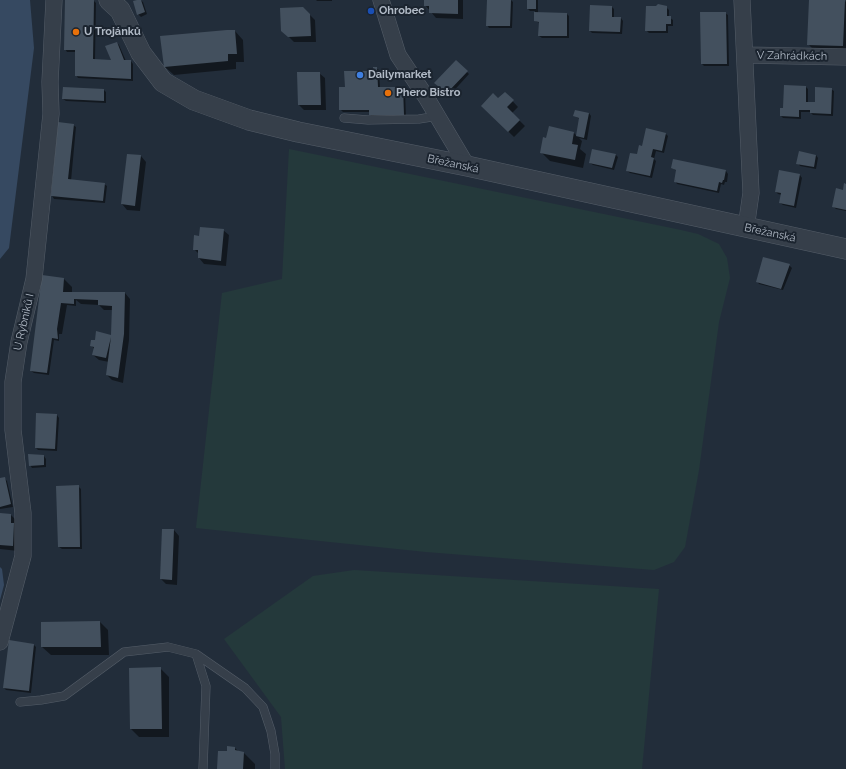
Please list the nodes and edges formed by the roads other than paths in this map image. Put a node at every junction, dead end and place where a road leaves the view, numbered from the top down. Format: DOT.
graph roads {
  1 [pos="54,0"];
  2 [pos="109,0"];
  3 [pos="382,0"];
  4 [pos="742,0"];
  5 [pos="745,55"];
  6 [pos="846,57"];
  7 [pos="438,116"];
  8 [pos="344,118"];
  9 [pos="467,166"];
  10 [pos="746,228"];
  11 [pos="846,249"];
  12 [pos="0,642"];
  13 [pos="196,654"];
  14 [pos="20,702"];
  15 [pos="204,769"];
  16 [pos="275,769"];
  1 -- 12 [label="street, U Rybníků I"];
  2 -- 9 [label="street, Břežanská"];
  3 -- 7 [label="street"];
  4 -- 5 [label="street, V Zahrádkách"];
  5 -- 6 [label="street, V Zahrádkách"];
  5 -- 10 [label="street"];
  7 -- 8 [label="lane"];
  7 -- 9 [label="street"];
  9 -- 10 [label="street, Břežanská"];
  10 -- 11 [label="street, Břežanská"];
  13 -- 14 [label="lane"];
  13 -- 15 [label="lane"];
  13 -- 16 [label="lane"];
}
